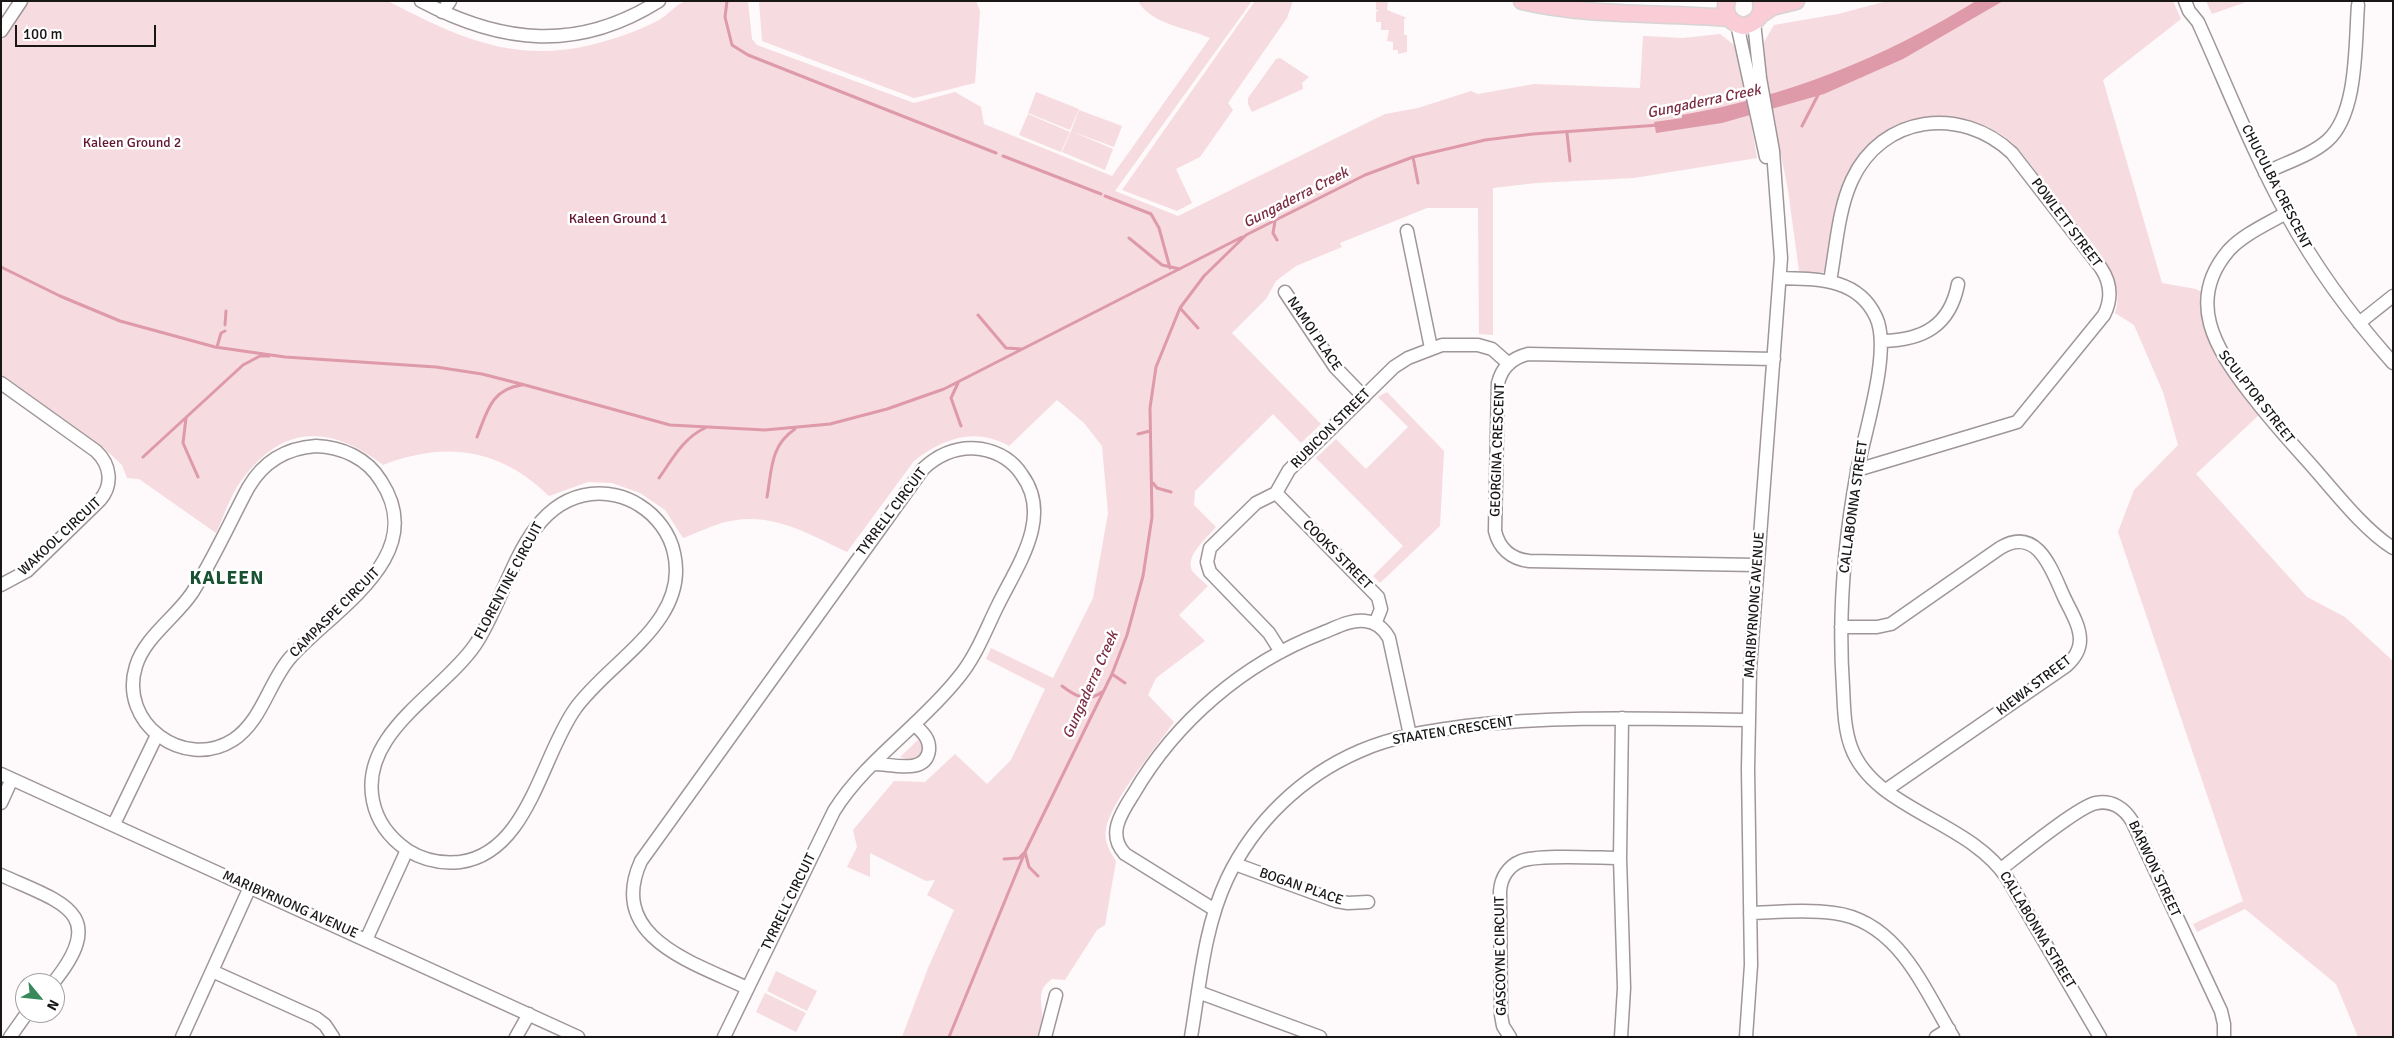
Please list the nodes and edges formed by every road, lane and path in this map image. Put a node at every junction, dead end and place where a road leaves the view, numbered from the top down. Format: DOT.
graph roads {
  1 [pos="21,1"];
  2 [pos="421,1"];
  3 [pos="450,1"];
  4 [pos="659,1"];
  5 [pos="1522,1"];
  6 [pos="1725,1"];
  7 [pos="1796,1"];
  8 [pos="2185,1"];
  9 [pos="2194,1"];
  10 [pos="2358,5"];
  11 [pos="442,12"];
  12 [pos="1759,13"];
  13 [pos="1658,14"];
  14 [pos="1733,21"];
  15 [pos="2198,22"];
  16 [pos="1,30"];
  17 [pos="1755,79"];
  18 [pos="2265,173"];
  19 [pos="2286,214"];
  20 [pos="1408,231"];
  21 [pos="1781,278"];
  22 [pos="1830,281"];
  23 [pos="1958,284"];
  24 [pos="1286,292"];
  25 [pos="2393,296"];
  26 [pos="2359,323"];
  27 [pos="1882,342"];
  28 [pos="1431,348"];
  29 [pos="1774,358"];
  30 [pos="2393,362"];
  31 [pos="1509,364"];
  32 [pos="1,382"];
  33 [pos="1364,397"];
  34 [pos="1857,470"];
  35 [pos="1276,493"];
  36 [pos="2393,548"];
  37 [pos="1756,565"];
  38 [pos="1,585"];
  39 [pos="1375,624"];
  40 [pos="1841,626"];
  41 [pos="1281,652"];
  42 [pos="1622,718"];
  43 [pos="1749,720"];
  44 [pos="914,724"];
  45 [pos="156,735"];
  46 [pos="1410,735"];
  47 [pos="875,764"];
  48 [pos="7,777"];
  49 [pos="1886,790"];
  50 [pos="1,802"];
  51 [pos="114,824"];
  52 [pos="407,850"];
  53 [pos="1620,858"];
  54 [pos="1235,864"];
  55 [pos="2001,869"];
  56 [pos="1,875"];
  57 [pos="250,887"];
  58 [pos="1368,902"];
  59 [pos="1215,910"];
  60 [pos="1750,913"];
  61 [pos="366,940"];
  62 [pos="212,971"];
  63 [pos="60,973"];
  64 [pos="747,988"];
  65 [pos="1198,992"];
  66 [pos="1056,995"];
  67 [pos="529,1014"];
  68 [pos="20,1023"];
  69 [pos="1951,1033"];
  70 [pos="10,1037"];
  71 [pos="182,1037"];
  72 [pos="333,1037"];
  73 [pos="516,1037"];
  74 [pos="578,1037"];
  75 [pos="724,1037"];
  76 [pos="1045,1037"];
  77 [pos="1191,1037"];
  78 [pos="1320,1037"];
  79 [pos="1510,1037"];
  80 [pos="1620,1037"];
  81 [pos="1746,1037"];
  82 [pos="1936,1037"];
  83 [pos="2100,1037"];
  84 [pos="2224,1037"];
  1 -- 16 [label="street"];
  2 -- 11 [label="street"];
  3 -- 11 [label="street"];
  4 -- 11 [label="street"];
  5 -- 13 [label="main road"];
  6 -- 13 [label="main road"];
  6 -- 14 [label="main road"];
  7 -- 12 [label="main road"];
  8 -- 15 [label="street, CHUCULBA CRESCENT"];
  9 -- 15 [label="street, CHUCULBA CRESCENT"];
  10 -- 18 [label="street"];
  12 -- 14 [label="main road"];
  12 -- 17 [label="street, MARIBYRNONG AVENUE"];
  13 -- 14 [label="main road"];
  14 -- 17 [label="street, MARIBYRNONG AVENUE"];
  15 -- 18 [label="street, CHUCULBA CRESCENT"];
  17 -- 21 [label="street, MARIBYRNONG AVENUE"];
  18 -- 19 [label="street, CHUCULBA CRESCENT"];
  19 -- 26 [label="street, CHUCULBA CRESCENT"];
  19 -- 36 [label="street, SCULPTOR STREET"];
  20 -- 28 [label="street"];
  21 -- 22 [label="street, CALLABONNA STREET"];
  21 -- 29 [label="street, MARIBYRNONG AVENUE"];
  22 -- 27 [label="street, CALLABONNA STREET"];
  22 -- 34 [label="street, POWLETT STREET"];
  23 -- 27 [label="street"];
  24 -- 33 [label="street, NAMOI PLACE"];
  25 -- 26 [label="street"];
  26 -- 30 [label="street, CHUCULBA CRESCENT"];
  27 -- 34 [label="street, CALLABONNA STREET"];
  28 -- 31 [label="street, RUBICON STREET"];
  28 -- 33 [label="street, RUBICON STREET"];
  29 -- 31 [label="street, GEORGINA CRESCENT"];
  29 -- 37 [label="street, MARIBYRNONG AVENUE"];
  31 -- 37 [label="street, GEORGINA CRESCENT"];
  32 -- 38 [label="street, WAKOOL CIRCUIT"];
  33 -- 35 [label="street, RUBICON STREET"];
  34 -- 40 [label="street, CALLABONNA STREET"];
  35 -- 39 [label="street, COOKS STREET"];
  35 -- 41 [label="street"];
  37 -- 43 [label="street, MARIBYRNONG AVENUE"];
  39 -- 41 [label="street"];
  39 -- 46 [label="street"];
  40 -- 49 [label="street, CALLABONNA STREET"];
  40 -- 49 [label="street, KIEWA STREET"];
  41 -- 59 [label="street"];
  42 -- 43 [label="street, STAATEN CRESCENT"];
  42 -- 46 [label="street, STAATEN CRESCENT"];
  42 -- 53 [label="street"];
  43 -- 60 [label="street, MARIBYRNONG AVENUE"];
  44 -- 47 [label="street, TYRRELL CIRCUIT"];
  44 -- 47 [label="street"];
  44 -- 64 [label="street, TYRRELL CIRCUIT"];
  45 -- 45 [label="street, CAMPASPE CIRCUIT"];
  45 -- 51 [label="street"];
  46 -- 54 [label="street, STAATEN CRESCENT"];
  47 -- 64 [label="street, TYRRELL CIRCUIT"];
  48 -- 50 [label="street"];
  48 -- 51 [label="street, MARIBYRNONG AVENUE"];
  49 -- 55 [label="street, CALLABONNA STREET"];
  51 -- 57 [label="street, MARIBYRNONG AVENUE"];
  52 -- 52 [label="street, FLORENTINE CIRCUIT"];
  52 -- 61 [label="street"];
  53 -- 79 [label="street, GASCOYNE CIRCUIT"];
  53 -- 80 [label="street"];
  54 -- 58 [label="street, BOGAN PLACE"];
  54 -- 59 [label="street, STAATEN CRESCENT"];
  55 -- 83 [label="street, CALLABONNA STREET"];
  55 -- 84 [label="street, BARWON STREET"];
  56 -- 63 [label="street"];
  57 -- 61 [label="street, MARIBYRNONG AVENUE"];
  57 -- 62 [label="street"];
  59 -- 65 [label="street, STAATEN CRESCENT"];
  60 -- 69 [label="street"];
  60 -- 81 [label="street, MARIBYRNONG AVENUE"];
  61 -- 67 [label="street, MARIBYRNONG AVENUE"];
  62 -- 71 [label="street"];
  62 -- 72 [label="street"];
  64 -- 75 [label="street, TYRRELL CIRCUIT"];
  65 -- 77 [label="street, STAATEN CRESCENT"];
  65 -- 78 [label="street"];
  66 -- 76 [label="street"];
  67 -- 73 [label="street"];
  67 -- 74 [label="street, MARIBYRNONG AVENUE"];
  68 -- 70 [label="street"];
  69 -- 82 [label="street"];
}
